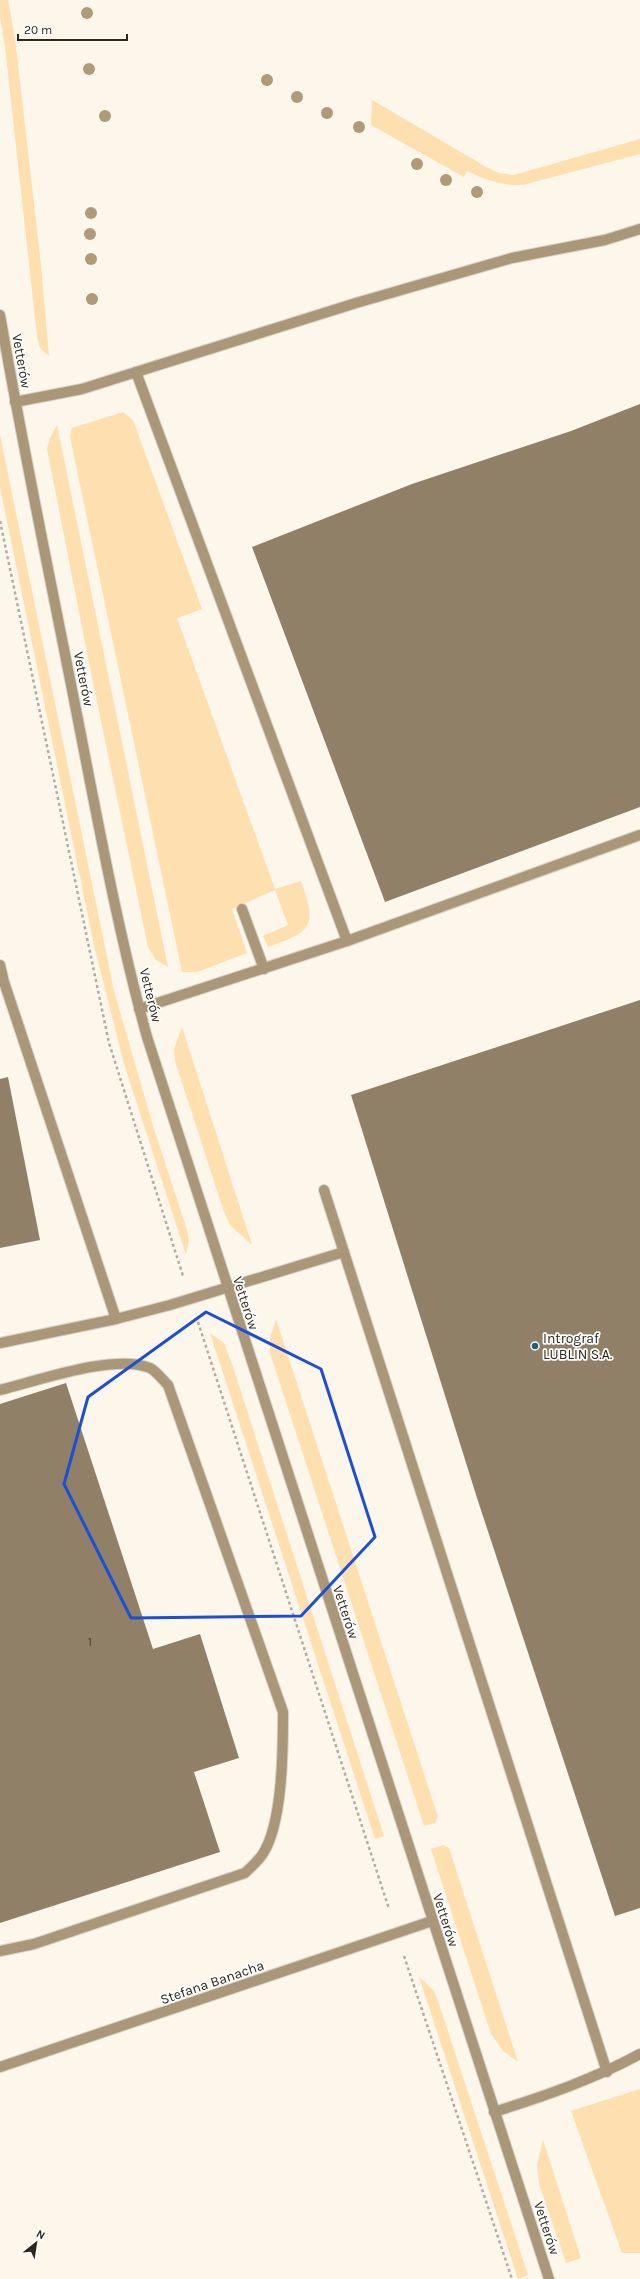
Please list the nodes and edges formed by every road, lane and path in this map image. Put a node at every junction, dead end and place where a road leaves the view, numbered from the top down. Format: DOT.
graph roads {
  1 [pos="640,229"];
  2 [pos="0,315"];
  3 [pos="136,372"];
  4 [pos="15,402"];
  5 [pos="0,521"];
  6 [pos="640,835"];
  7 [pos="242,909"];
  8 [pos="347,941"];
  9 [pos="0,965"];
  10 [pos="264,969"];
  11 [pos="139,1009"];
  12 [pos="324,1190"];
  13 [pos="344,1252"];
  14 [pos="226,1287"];
  15 [pos="190,1299"];
  16 [pos="116,1319"];
  17 [pos="0,1343"];
  18 [pos="0,1390"];
  19 [pos="432,1921"];
  20 [pos="397,1934"];
  21 [pos="0,1951"];
  22 [pos="640,2054"];
  23 [pos="0,2067"];
  24 [pos="607,2072"];
  25 [pos="494,2112"];
  26 [pos="512,2279"];
  27 [pos="549,2279"];
  1 -- 3 [label="street"];
  2 -- 4 [label="street, Vetterów"];
  3 -- 4 [label="street"];
  3 -- 8 [label="street"];
  4 -- 11 [label="street, Vetterów"];
  5 -- 15 [label="path"];
  6 -- 8 [label="street"];
  7 -- 10 [label="street"];
  8 -- 10 [label="street"];
  9 -- 16 [label="street"];
  10 -- 11 [label="street"];
  11 -- 14 [label="street, Vetterów"];
  12 -- 13 [label="street"];
  13 -- 14 [label="street"];
  13 -- 24 [label="street"];
  14 -- 15 [label="street"];
  14 -- 19 [label="street, Vetterów"];
  15 -- 16 [label="street"];
  15 -- 20 [label="path"];
  16 -- 17 [label="street"];
  18 -- 21 [label="street"];
  19 -- 20 [label="street, Stefana Banacha"];
  19 -- 25 [label="street, Vetterów"];
  20 -- 23 [label="street, Stefana Banacha"];
  20 -- 26 [label="path"];
  22 -- 24 [label="street"];
  24 -- 25 [label="street"];
  25 -- 27 [label="street, Vetterów"];
}
